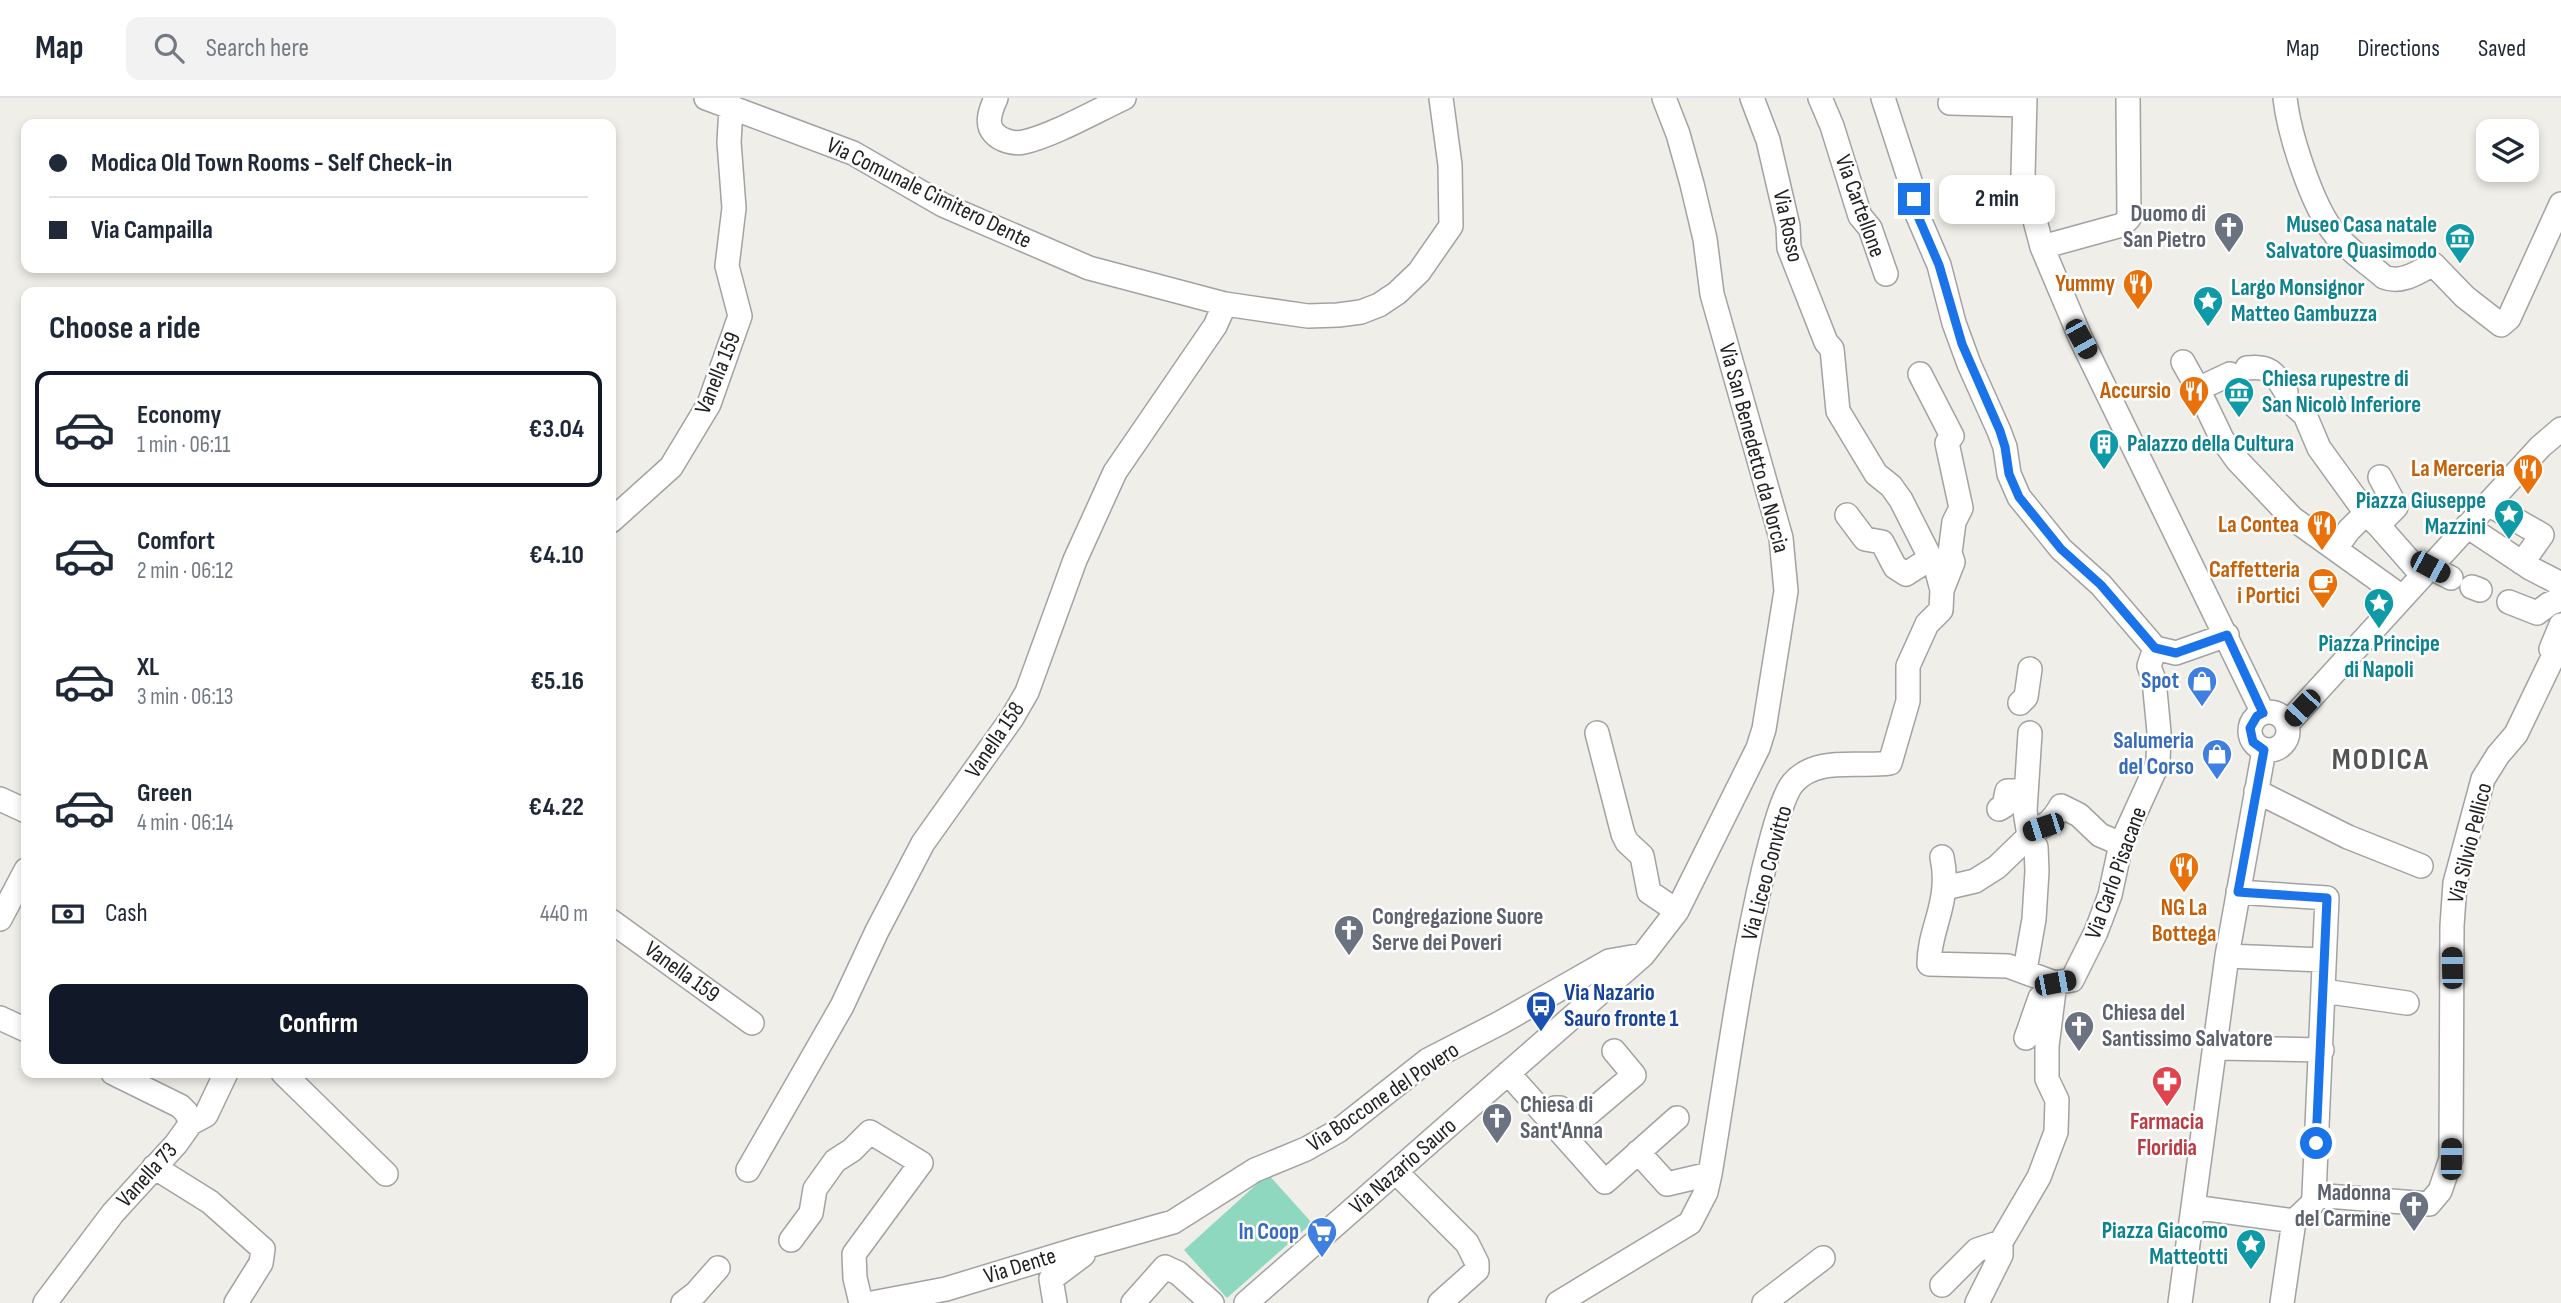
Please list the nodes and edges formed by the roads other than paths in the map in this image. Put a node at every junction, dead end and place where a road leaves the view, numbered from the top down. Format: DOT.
graph roads {
  1 [pos="706,98"];
  2 [pos="996,98"];
  3 [pos="1124,98"];
  4 [pos="1441,98"];
  5 [pos="1664,98"];
  6 [pos="1752,98"];
  7 [pos="1820,98"];
  8 [pos="1883,98"];
  9 [pos="2128,98"];
  10 [pos="2284,98"];
  11 [pos="2025,101"];
  12 [pos="1950,103"];
  13 [pos="731,108"];
  14 [pos="2561,204"];
  15 [pos="2042,247"];
  16 [pos="1886,274"];
  17 [pos="1225,304"];
  18 [pos="2183,362"];
  19 [pos="1920,374"];
  20 [pos="2198,389"];
  21 [pos="2561,429"];
  22 [pos="2380,477"];
  23 [pos="2488,504"];
  24 [pos="1847,515"];
  25 [pos="616,516"];
  26 [pos="2372,519"];
  27 [pos="2467,526"];
  28 [pos="2336,548"];
  29 [pos="1931,558"];
  30 [pos="2526,565"];
  31 [pos="2426,571"];
  32 [pos="2561,584"];
  33 [pos="2468,585"];
  34 [pos="1942,590"];
  35 [pos="2402,597"];
  36 [pos="2561,599"];
  37 [pos="2509,601"];
  38 [pos="2561,625"];
  39 [pos="2227,635"];
  40 [pos="2155,648"];
  41 [pos="2030,669"];
  42 [pos="2020,703"];
  43 [pos="2263,713"];
  44 [pos="2287,724"];
  45 [pos="1597,733"];
  46 [pos="2030,733"];
  47 [pos="2264,750"];
  48 [pos="2025,791"];
  49 [pos="2256,791"];
  50 [pos="0,799"];
  51 [pos="21,807"];
  52 [pos="1999,809"];
  53 [pos="2029,834"];
  54 [pos="2121,844"];
  55 [pos="1942,857"];
  56 [pos="2421,866"];
  57 [pos="21,879"];
  58 [pos="1945,888"];
  59 [pos="2238,892"];
  60 [pos="1677,911"];
  61 [pos="0,919"];
  62 [pos="616,925"];
  63 [pos="1643,955"];
  64 [pos="2227,956"];
  65 [pos="2323,960"];
  66 [pos="2025,970"];
  67 [pos="2055,983"];
  68 [pos="2323,991"];
  69 [pos="2407,1003"];
  70 [pos="0,1018"];
  71 [pos="752,1023"];
  72 [pos="21,1028"];
  73 [pos="2026,1038"];
  74 [pos="2216,1048"];
  75 [pos="2322,1050"];
  76 [pos="1615,1051"];
  77 [pos="1508,1073"];
  78 [pos="123,1078"];
  79 [pos="224,1078"];
  80 [pos="288,1078"];
  81 [pos="1538,1106"];
  82 [pos="1677,1118"];
  83 [pos="191,1123"];
  84 [pos="1638,1152"];
  85 [pos="154,1167"];
  86 [pos="748,1170"];
  87 [pos="1396,1172"];
  88 [pos="386,1174"];
  89 [pos="1710,1174"];
  90 [pos="2314,1199"];
  91 [pos="2193,1207"];
  92 [pos="2294,1221"];
  93 [pos="791,1240"];
  94 [pos="2001,1242"];
  95 [pos="1081,1248"];
  96 [pos="1823,1258"];
  97 [pos="718,1268"];
  98 [pos="1942,1285"];
  99 [pos="946,1296"];
  100 [pos="1199,1299"];
  101 [pos="45,1303"];
  102 [pos="236,1303"];
  103 [pos="682,1303"];
  104 [pos="861,1303"];
  105 [pos="872,1303"];
  106 [pos="1055,1303"];
  107 [pos="1133,1303"];
  108 [pos="1246,1303"];
  109 [pos="1440,1303"];
  110 [pos="1558,1303"];
  111 [pos="1764,1303"];
  112 [pos="1977,1303"];
  113 [pos="2180,1303"];
  114 [pos="2282,1303"];
  1 -- 13 [label="street, Via Comunale Cimitero Dente"];
  2 -- 3 [label="street"];
  4 -- 17 [label="street, Via Comunale Cimitero Dente"];
  5 -- 60 [label="street, Via San Benedetto da Norcia"];
  6 -- 29 [label="street, Via Rosso"];
  7 -- 16 [label="street, Via Cartellone"];
  8 -- 40 [label="street"];
  9 -- 15 [label="street"];
  10 -- 14 [label="street"];
  11 -- 12 [label="street"];
  11 -- 15 [label="street"];
  13 -- 17 [label="street, Via Comunale Cimitero Dente"];
  13 -- 25 [label="street, Vanella 159"];
  15 -- 39 [label="street"];
  17 -- 86 [label="street, Vanella 158"];
  18 -- 20 [label="street"];
  19 -- 34 [label="street, Via Liceo Convitto"];
  20 -- 26 [label="street"];
  20 -- 28 [label="street"];
  21 -- 23 [label="street"];
  22 -- 26 [label="street"];
  23 -- 27 [label="street"];
  23 -- 30 [label="street"];
  24 -- 29 [label="street"];
  26 -- 28 [label="street"];
  26 -- 31 [label="street"];
  27 -- 30 [label="street"];
  27 -- 31 [label="street"];
  28 -- 35 [label="street"];
  29 -- 34 [label="street"];
  30 -- 32 [label="street"];
  31 -- 33 [label="street"];
  31 -- 35 [label="street"];
  34 -- 89 [label="street, Via Liceo Convitto"];
  35 -- 44 [label="street"];
  36 -- 37 [label="street"];
  38 -- 90 [label="street, Via Silvio Pellico"];
  39 -- 40 [label="street"];
  39 -- 43 [label="street"];
  40 -- 54 [label="street, Via Carlo Pisacane"];
  41 -- 42 [label="street"];
  43 -- 44 [label="street"];
  43 -- 47 [label="street"];
  44 -- 47 [label="street"];
  45 -- 60 [label="street"];
  46 -- 48 [label="street"];
  47 -- 49 [label="street"];
  48 -- 52 [label="street"];
  48 -- 53 [label="street"];
  49 -- 56 [label="street"];
  49 -- 59 [label="street"];
  50 -- 51 [label="street"];
  53 -- 54 [label="street"];
  53 -- 58 [label="street"];
  53 -- 66 [label="street"];
  54 -- 67 [label="street, Via Carlo Pisacane"];
  55 -- 58 [label="street"];
  57 -- 61 [label="street"];
  58 -- 66 [label="street"];
  59 -- 64 [label="street"];
  59 -- 65 [label="street"];
  60 -- 63 [label="street, Via Nazario Sauro"];
  62 -- 71 [label="street, Vanella 159"];
  63 -- 77 [label="street, Via Nazario Sauro"];
  63 -- 95 [label="street, Via Boccone del Povero"];
  64 -- 65 [label="street"];
  64 -- 74 [label="street"];
  65 -- 68 [label="street"];
  66 -- 67 [label="street"];
  67 -- 73 [label="street"];
  67 -- 94 [label="street"];
  68 -- 69 [label="street"];
  68 -- 75 [label="street"];
  70 -- 72 [label="street"];
  74 -- 75 [label="street"];
  74 -- 91 [label="street"];
  75 -- 90 [label="street"];
  76 -- 81 [label="street"];
  77 -- 81 [label="street"];
  77 -- 87 [label="street, Via Nazario Sauro"];
  78 -- 83 [label="street, Vanella 73"];
  79 -- 83 [label="street"];
  80 -- 88 [label="street"];
  81 -- 84 [label="street"];
  82 -- 84 [label="street"];
  83 -- 85 [label="street, Vanella 73"];
  84 -- 89 [label="street"];
  85 -- 101 [label="street, Vanella 73"];
  85 -- 102 [label="street"];
  87 -- 108 [label="street, Via Nazario Sauro"];
  87 -- 109 [label="street"];
  89 -- 110 [label="street, Via Liceo Convitto"];
  90 -- 92 [label="street"];
  91 -- 92 [label="street"];
  91 -- 113 [label="street"];
  92 -- 114 [label="street"];
  93 -- 104 [label="street"];
  94 -- 98 [label="street"];
  94 -- 112 [label="street"];
  95 -- 99 [label="street, Via Dente"];
  95 -- 106 [label="street, Via Dente"];
  96 -- 111 [label="street"];
  97 -- 103 [label="street"];
  99 -- 105 [label="street, Via Dente"];
  100 -- 107 [label="street"];
}
